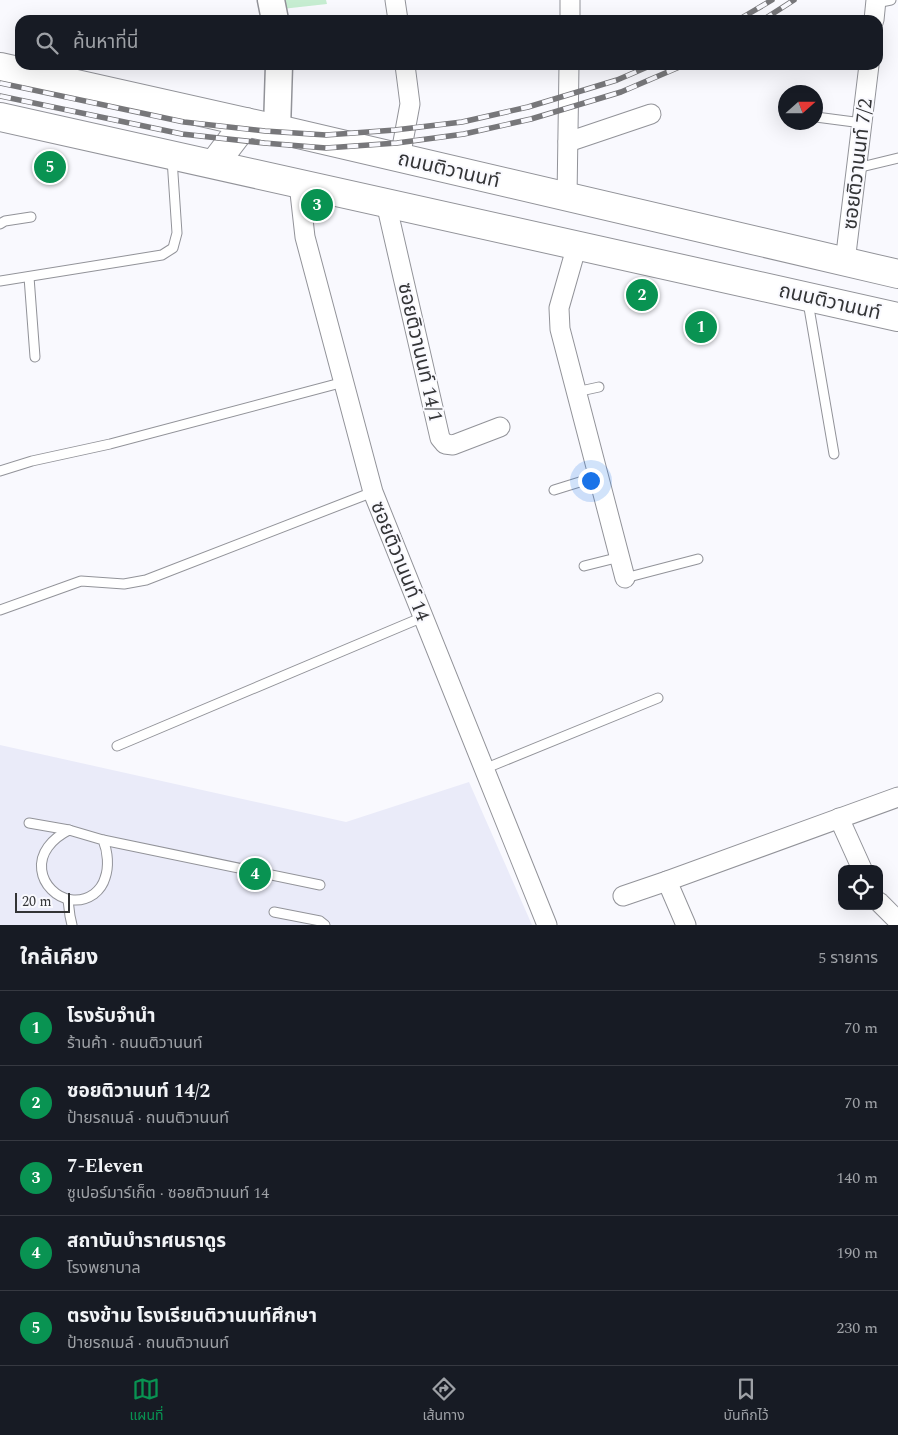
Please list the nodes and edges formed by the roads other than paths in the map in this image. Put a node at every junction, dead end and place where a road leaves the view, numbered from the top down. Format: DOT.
graph roads {
  1 [pos="272,0"];
  2 [pos="395,0"];
  3 [pos="570,0"];
  4 [pos="274,15"];
  5 [pos="397,15"];
  6 [pos="570,15"];
  7 [pos="0,67"];
  8 [pos="279,70"];
  9 [pos="406,70"];
  10 [pos="569,70"];
  11 [pos="868,70"];
  12 [pos="651,114"];
  13 [pos="0,117"];
  14 [pos="823,117"];
  15 [pos="246,122"];
  16 [pos="862,123"];
  17 [pos="277,129"];
  18 [pos="568,142"];
  19 [pos="172,154"];
  20 [pos="400,158"];
  21 [pos="898,158"];
  22 [pos="214,164"];
  23 [pos="857,168"];
  24 [pos="299,184"];
  25 [pos="567,197"];
  26 [pos="386,203"];
  27 [pos="31,217"];
  28 [pos="0,224"];
  29 [pos="577,245"];
  30 [pos="845,262"];
  31 [pos="898,274"];
  32 [pos="29,277"];
  33 [pos="0,281"];
  34 [pos="807,296"];
  35 [pos="898,317"];
  36 [pos="35,357"];
  37 [pos="344,382"];
  38 [pos="599,387"];
  39 [pos="576,392"];
  40 [pos="500,427"];
  41 [pos="834,454"];
  42 [pos="0,471"];
  43 [pos="599,476"];
  44 [pos="554,490"];
  45 [pos="373,492"];
  46 [pos="620,556"];
  47 [pos="698,559"];
  48 [pos="584,566"];
  49 [pos="625,578"];
  50 [pos="0,610"];
  51 [pos="423,617"];
  52 [pos="658,698"];
  53 [pos="117,746"];
  54 [pos="484,768"];
  55 [pos="898,797"];
  56 [pos="839,818"];
  57 [pos="29,824"];
  58 [pos="68,830"];
  59 [pos="103,840"];
  60 [pos="860,865"];
  61 [pos="667,882"];
  62 [pos="320,885"];
  63 [pos="623,896"];
  64 [pos="68,900"];
  65 [pos="883,906"];
  66 [pos="274,912"];
  67 [pos="898,921"];
  68 [pos="72,925"];
  69 [pos="325,925"];
  70 [pos="547,925"];
  71 [pos="686,925"];
  1 -- 4 [label="street"];
  2 -- 5 [label="street"];
  3 -- 6 [label="street"];
  7 -- 15 [label="main road, ถนนติวานนท์"];
  8 -- 17 [label="street"];
  9 -- 20 [label="street"];
  10 -- 18 [label="street"];
  11 -- 16 [label="street, ซอยติวานนท์ 7/2"];
  12 -- 18 [label="street"];
  13 -- 19 [label="main road, ถนนติวานนท์"];
  14 -- 16 [label="lane"];
  15 -- 17 [label="main road, ถนนติวานนท์"];
  15 -- 22 [label="main road"];
  16 -- 23 [label="street, ซอยติวานนท์ 7/2"];
  17 -- 20 [label="main road, ถนนติวานนท์"];
  18 -- 25 [label="street"];
  19 -- 22 [label="main road, ถนนติวานนท์"];
  19 -- 32 [label="lane"];
  20 -- 25 [label="main road, ถนนติวานนท์"];
  21 -- 23 [label="lane"];
  22 -- 24 [label="main road, ถนนติวานนท์"];
  23 -- 30 [label="street, ซอยติวานนท์ 7/2"];
  24 -- 26 [label="main road, ถนนติวานนท์"];
  24 -- 37 [label="street, ซอยติวานนท์ 14"];
  25 -- 30 [label="main road, ถนนติวานนท์"];
  26 -- 29 [label="main road, ถนนติวานนท์"];
  26 -- 40 [label="street, ซอยติวานนท์ 14/1"];
  27 -- 28 [label="lane"];
  29 -- 34 [label="main road, ถนนติวานนท์"];
  29 -- 39 [label="street"];
  30 -- 31 [label="main road, ถนนติวานนท์"];
  32 -- 33 [label="lane"];
  32 -- 36 [label="lane"];
  34 -- 35 [label="main road, ถนนติวานนท์"];
  34 -- 41 [label="lane"];
  37 -- 42 [label="lane"];
  37 -- 45 [label="street, ซอยติวานนท์ 14"];
  38 -- 39 [label="lane"];
  39 -- 43 [label="street"];
  43 -- 44 [label="lane"];
  43 -- 46 [label="street"];
  45 -- 50 [label="lane"];
  45 -- 51 [label="street, ซอยติวานนท์ 14"];
  46 -- 48 [label="lane"];
  46 -- 49 [label="street"];
  47 -- 49 [label="lane"];
  51 -- 53 [label="lane"];
  51 -- 54 [label="street, ซอยติวานนท์ 14"];
  52 -- 54 [label="lane"];
  54 -- 70 [label="street, ซอยติวานนท์ 14"];
  55 -- 56 [label="street"];
  56 -- 60 [label="street"];
  56 -- 61 [label="street"];
  57 -- 58 [label="lane"];
  58 -- 59 [label="lane"];
  58 -- 64 [label="lane"];
  59 -- 62 [label="lane"];
  59 -- 64 [label="lane"];
  61 -- 63 [label="street"];
  61 -- 71 [label="street"];
  64 -- 68 [label="lane"];
  65 -- 67 [label="street"];
  66 -- 69 [label="lane"];
}
